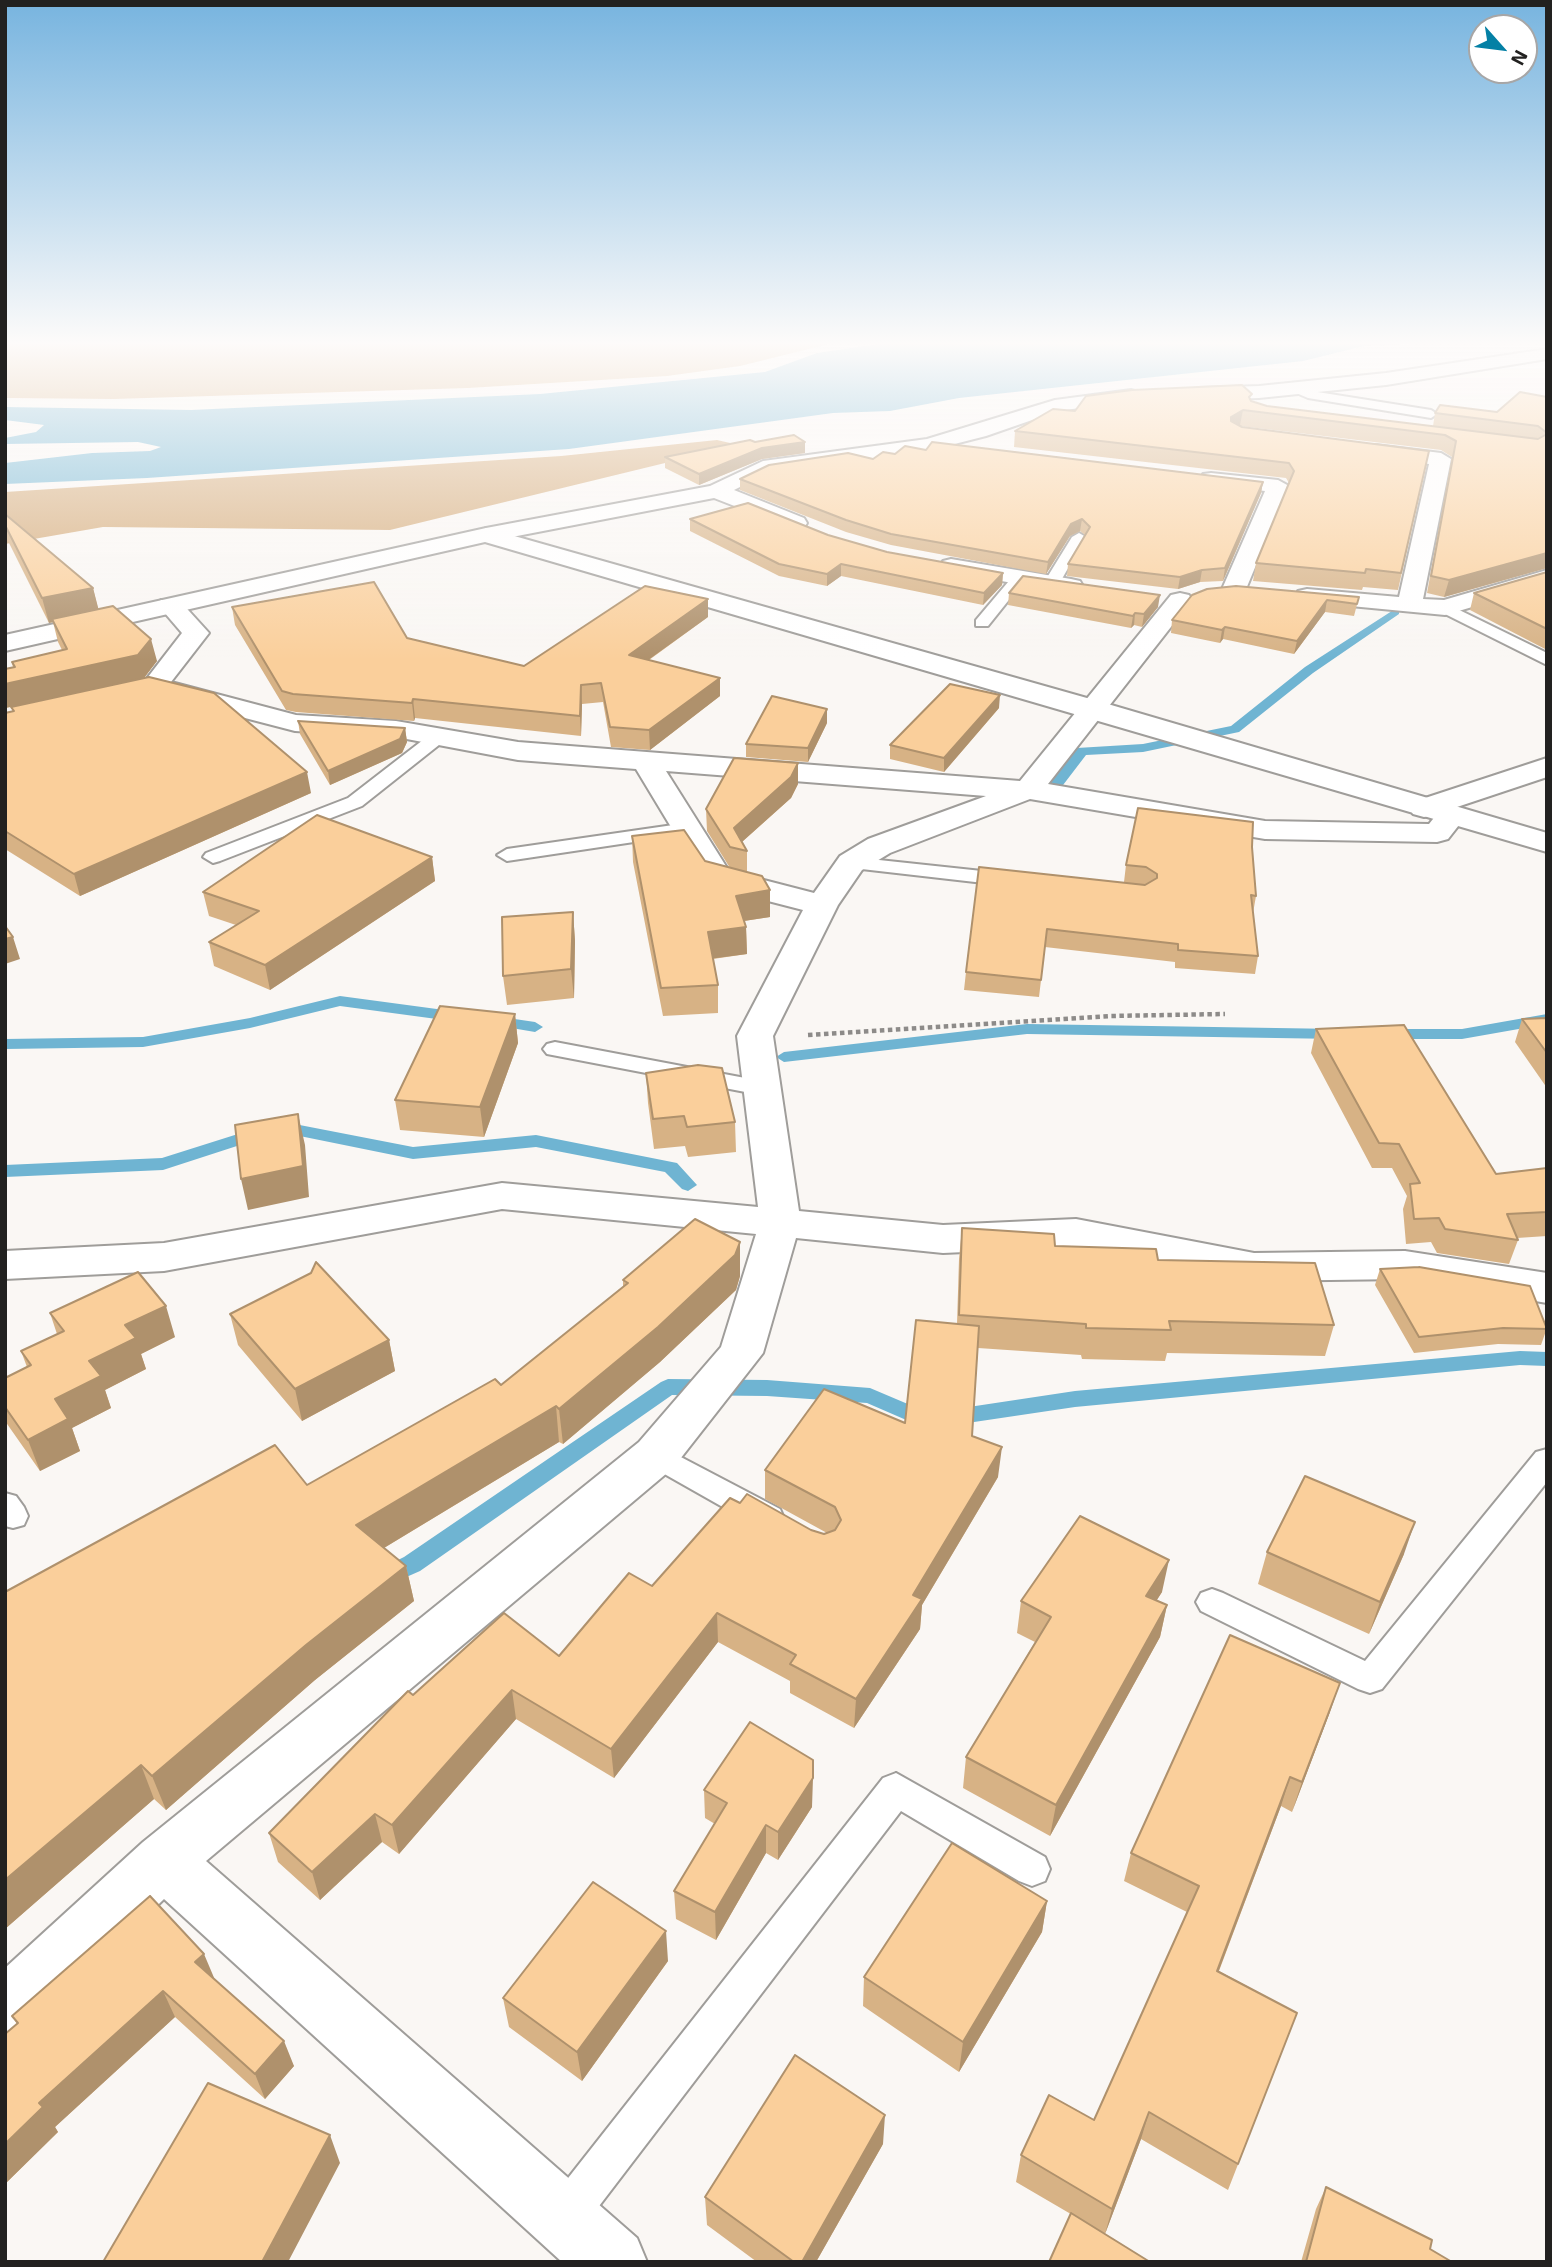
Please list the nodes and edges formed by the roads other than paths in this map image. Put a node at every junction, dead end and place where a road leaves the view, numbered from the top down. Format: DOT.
graph roads {
  1 [pos="900,448"];
  2 [pos="954,448"];
  3 [pos="1361,449"];
  4 [pos="991,453"];
  5 [pos="1229,457"];
  6 [pos="1192,477"];
  7 [pos="1218,480"];
  8 [pos="716,491"];
  9 [pos="813,530"];
  10 [pos="486,535"];
  11 [pos="1079,537"];
  12 [pos="926,561"];
  13 [pos="1019,578"];
  14 [pos="1547,578"];
  15 [pos="1051,584"];
  16 [pos="1089,589"];
  17 [pos="1261,592"];
  18 [pos="1196,594"];
  19 [pos="1288,594"];
  20 [pos="170,605"];
  21 [pos="1409,605"];
  22 [pos="1445,608"];
  23 [pos="982,623"];
  24 [pos="5,643"];
  25 [pos="1547,660"];
  26 [pos="1091,708"];
  27 [pos="438,737"];
  28 [pos="646,762"];
  29 [pos="1547,767"];
  30 [pos="1028,789"];
  31 [pos="1438,812"];
  32 [pos="687,829"];
  33 [pos="1547,843"];
  34 [pos="507,855"];
  35 [pos="213,857"];
  36 [pos="851,863"];
  37 [pos="1031,882"];
  38 [pos="822,905"];
  39 [pos="555,1049"];
  40 [pos="761,1088"];
  41 [pos="780,1223"];
  42 [pos="5,1265"];
  43 [pos="1547,1289"];
  44 [pos="656,1455"];
  45 [pos="1547,1460"];
  46 [pos="799,1534"];
  47 [pos="1212,1602"];
  48 [pos="163,1861"];
  49 [pos="1032,1869"];
  50 [pos="5,2010"];
  51 [pos="562,2219"];
  52 [pos="610,2260"];
  1 -- 8 [label="street"];
  2 -- 4 [label="street"];
  3 -- 21 [label="street"];
  5 -- 7 [label="street"];
  6 -- 7 [label="street"];
  7 -- 18 [label="street"];
  8 -- 9 [label="street"];
  8 -- 10 [label="street"];
  10 -- 20 [label="street"];
  10 -- 26 [label="street"];
  11 -- 15 [label="lane"];
  12 -- 13 [label="street"];
  13 -- 15 [label="street"];
  13 -- 23 [label="lane"];
  14 -- 22 [label="street"];
  15 -- 16 [label="street"];
  17 -- 18 [label="street"];
  18 -- 26 [label="street"];
  19 -- 21 [label="street"];
  20 -- 24 [label="street"];
  20 -- 27 [label="street"];
  21 -- 22 [label="street"];
  22 -- 25 [label="lane"];
  26 -- 30 [label="street"];
  26 -- 31 [label="street"];
  27 -- 28 [label="street"];
  27 -- 35 [label="lane"];
  28 -- 30 [label="street"];
  28 -- 32 [label="street"];
  29 -- 31 [label="street"];
  30 -- 31 [label="street"];
  30 -- 36 [label="street"];
  31 -- 33 [label="street"];
  32 -- 34 [label="lane"];
  32 -- 38 [label="street"];
  36 -- 37 [label="lane"];
  36 -- 38 [label="street"];
  38 -- 40 [label="street"];
  39 -- 40 [label="lane"];
  40 -- 41 [label="street"];
  41 -- 42 [label="street"];
  41 -- 43 [label="street"];
  41 -- 44 [label="street"];
  44 -- 46 [label="lane"];
  44 -- 48 [label="street"];
  45 -- 47 [label="lane"];
  48 -- 50 [label="street"];
  48 -- 51 [label="street"];
  49 -- 51 [label="lane"];
  51 -- 52 [label="street"];
}
